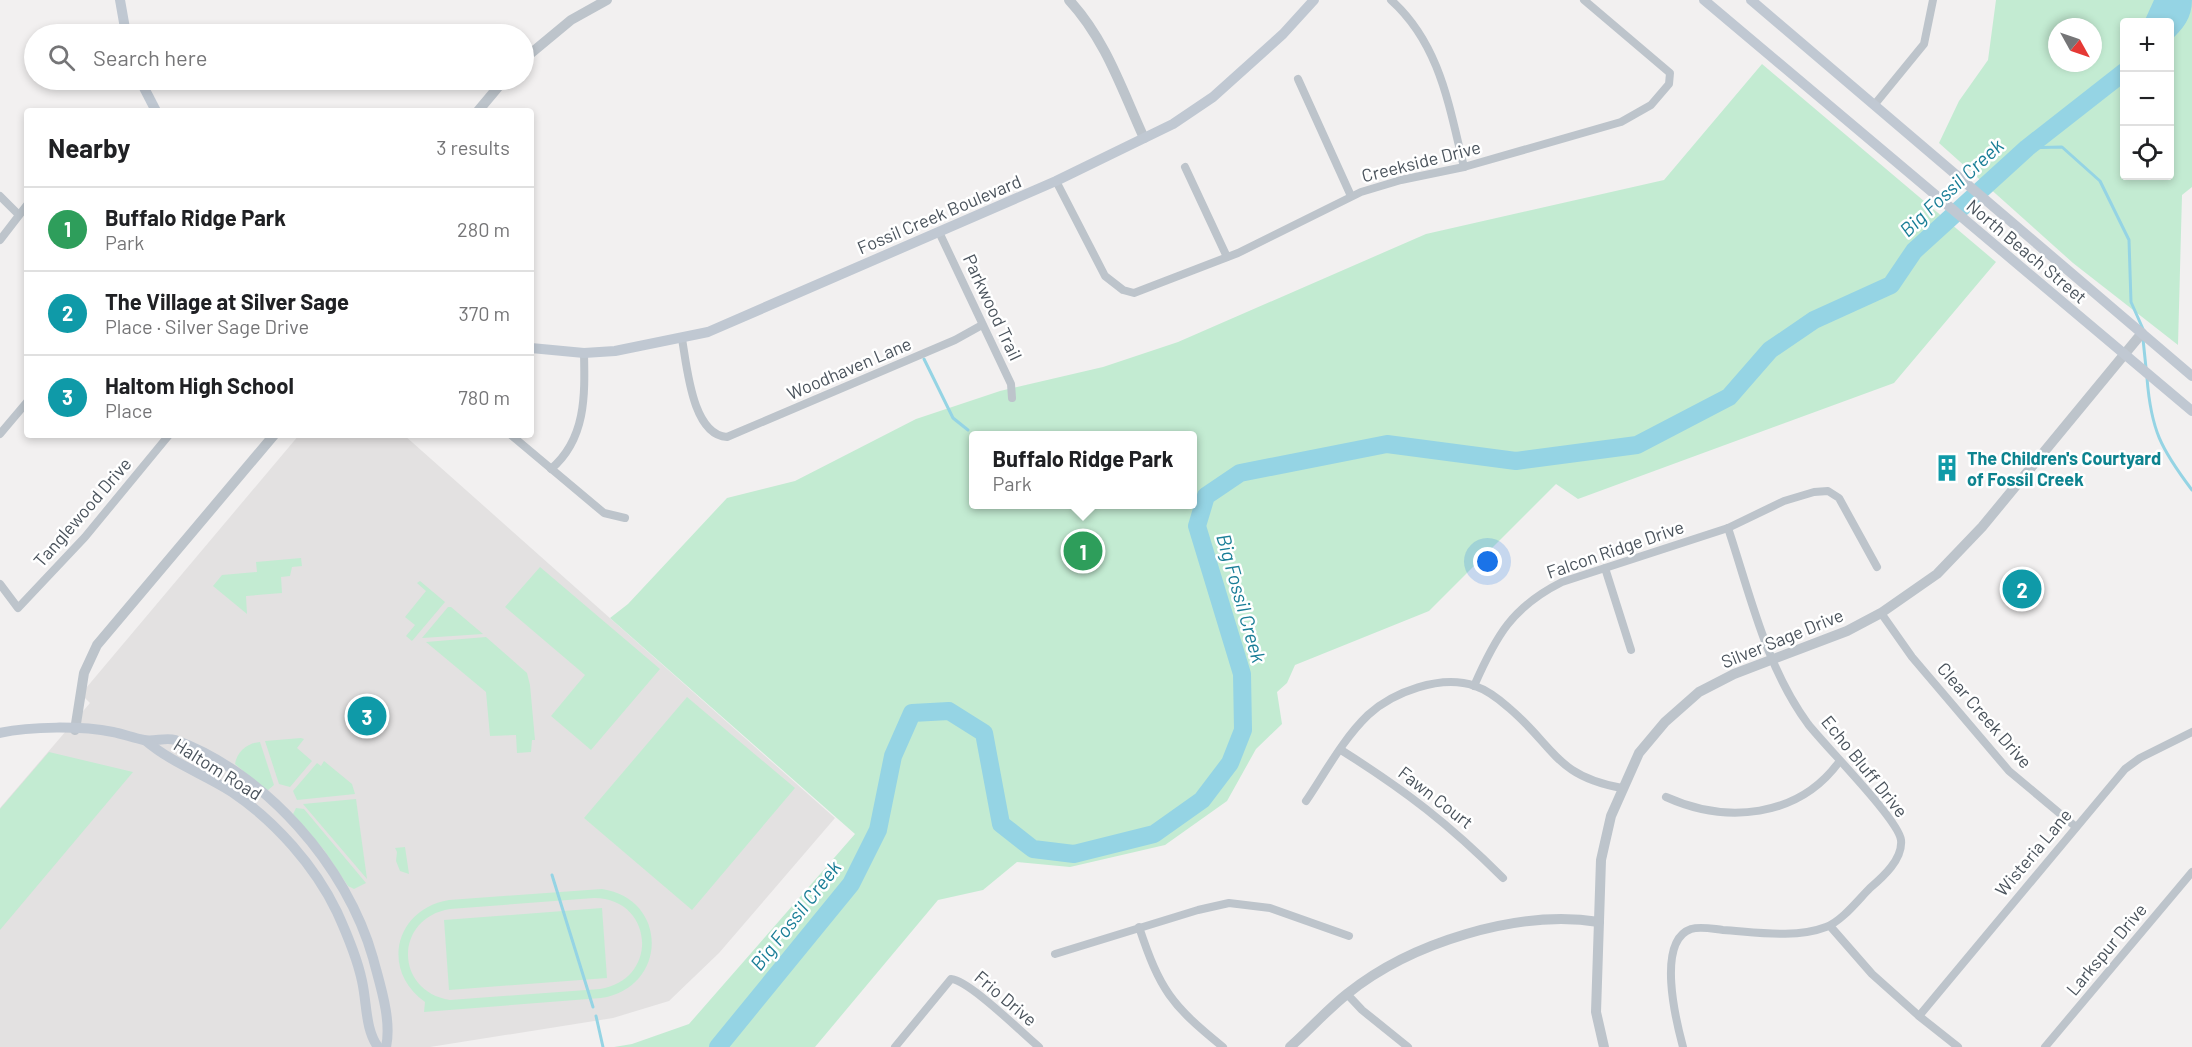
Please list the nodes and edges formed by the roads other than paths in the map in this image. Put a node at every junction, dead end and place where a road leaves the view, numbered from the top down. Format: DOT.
graph roads {
  1 [pos="120,0"];
  2 [pos="607,0"];
  3 [pos="1069,0"];
  4 [pos="1314,0"];
  5 [pos="1391,0"];
  6 [pos="1584,0"];
  7 [pos="1704,0"];
  8 [pos="1751,0"];
  9 [pos="1933,0"];
  10 [pos="124,24"];
  11 [pos="534,51"];
  12 [pos="1298,79"];
  13 [pos="145,90"];
  14 [pos="496,90"];
  15 [pos="1875,105"];
  16 [pos="154,108"];
  17 [pos="481,108"];
  18 [pos="1144,138"];
  19 [pos="1185,167"];
  20 [pos="1464,167"];
  21 [pos="1056,181"];
  22 [pos="0,196"];
  23 [pos="1351,196"];
  24 [pos="24,208"];
  25 [pos="18,214"];
  26 [pos="939,232"];
  27 [pos="0,240"];
  28 [pos="1227,258"];
  29 [pos="982,325"];
  30 [pos="2142,333"];
  31 [pos="682,339"];
  32 [pos="534,348"];
  33 [pos="584,353"];
  34 [pos="2125,354"];
  35 [pos="2192,376"];
  36 [pos="1012,398"];
  37 [pos="24,406"];
  38 [pos="2192,411"];
  39 [pos="0,434"];
  40 [pos="166,438"];
  41 [pos="271,438"];
  42 [pos="515,438"];
  43 [pos="551,469"];
  44 [pos="625,518"];
  45 [pos="1728,528"];
  46 [pos="1877,567"];
  47 [pos="1605,568"];
  48 [pos="0,584"];
  49 [pos="1881,613"];
  50 [pos="1631,650"];
  51 [pos="1772,660"];
  52 [pos="1474,686"];
  53 [pos="75,730"];
  54 [pos="2192,732"];
  55 [pos="0,733"];
  56 [pos="146,741"];
  57 [pos="1341,750"];
  58 [pos="1839,762"];
  59 [pos="220,764"];
  60 [pos="209,779"];
  61 [pos="1622,789"];
  62 [pos="1666,797"];
  63 [pos="1306,801"];
  64 [pos="2076,827"];
  65 [pos="2192,872"];
  66 [pos="1503,878"];
  67 [pos="351,904"];
  68 [pos="336,910"];
  69 [pos="341,922"];
  70 [pos="1599,922"];
  71 [pos="1830,926"];
  72 [pos="1138,927"];
  73 [pos="1348,936"];
  74 [pos="1055,954"];
  75 [pos="1347,994"];
  76 [pos="1919,1016"];
  77 [pos="378,1047"];
  78 [pos="386,1047"];
  79 [pos="895,1047"];
  80 [pos="1039,1047"];
  81 [pos="1223,1047"];
  82 [pos="1290,1047"];
  83 [pos="1408,1047"];
  84 [pos="1604,1047"];
  85 [pos="1683,1047"];
  86 [pos="1958,1047"];
  87 [pos="2045,1047"];
  1 -- 10 [label="main road"];
  2 -- 11 [label="street"];
  3 -- 18 [label="street"];
  4 -- 18 [label="main road, Fossil Creek Boulevard"];
  5 -- 20 [label="street"];
  6 -- 20 [label="street, Creekside Drive"];
  7 -- 34 [label="main road, North Beach Street"];
  8 -- 15 [label="main road, North Beach Street"];
  9 -- 15 [label="street"];
  12 -- 23 [label="street"];
  13 -- 16 [label="main road"];
  14 -- 17 [label="street"];
  15 -- 30 [label="main road, North Beach Street"];
  18 -- 21 [label="main road, Fossil Creek Boulevard"];
  19 -- 28 [label="street"];
  20 -- 23 [label="street, Creekside Drive"];
  21 -- 26 [label="main road, Fossil Creek Boulevard"];
  21 -- 28 [label="street, Creekside Drive"];
  22 -- 25 [label="street"];
  23 -- 28 [label="street, Creekside Drive"];
  24 -- 25 [label="street"];
  25 -- 27 [label="street"];
  26 -- 29 [label="street, Parkwood Trail"];
  26 -- 31 [label="main road, Fossil Creek Boulevard"];
  29 -- 31 [label="street, Woodhaven Lane"];
  29 -- 36 [label="street, Parkwood Trail"];
  30 -- 34 [label="street, Silver Sage Drive"];
  30 -- 35 [label="main road, North Beach Street"];
  31 -- 33 [label="main road, Fossil Creek Boulevard"];
  32 -- 33 [label="main road, Fossil Creek Boulevard"];
  33 -- 43 [label="street"];
  34 -- 38 [label="main road, North Beach Street"];
  34 -- 49 [label="street, Silver Sage Drive"];
  37 -- 39 [label="street"];
  40 -- 48 [label="street, Tanglewood Drive"];
  41 -- 53 [label="street"];
  42 -- 43 [label="street"];
  43 -- 44 [label="street"];
  45 -- 46 [label="street, Falcon Ridge Drive"];
  45 -- 47 [label="street, Falcon Ridge Drive"];
  45 -- 51 [label="street, Echo Bluff Drive"];
  47 -- 50 [label="street"];
  47 -- 52 [label="street, Falcon Ridge Drive"];
  49 -- 51 [label="street, Silver Sage Drive"];
  49 -- 64 [label="street, Clear Creek Drive"];
  51 -- 58 [label="street, Echo Bluff Drive"];
  51 -- 61 [label="street, Silver Sage Drive"];
  52 -- 57 [label="street"];
  52 -- 61 [label="street"];
  53 -- 55 [label="main road, Haltom Road"];
  53 -- 56 [label="main road, Haltom Road"];
  54 -- 64 [label="street, Wisteria Lane"];
  56 -- 59 [label="main road, Haltom Road"];
  56 -- 60 [label="main road, Haltom Road"];
  57 -- 63 [label="street"];
  57 -- 66 [label="street, Fawn Court"];
  58 -- 62 [label="street"];
  58 -- 71 [label="street, Echo Bluff Drive"];
  59 -- 60 [label="main road"];
  59 -- 67 [label="main road, Haltom Road"];
  60 -- 68 [label="main road, Haltom Road"];
  61 -- 70 [label="street, Silver Sage Drive"];
  64 -- 76 [label="street, Wisteria Lane"];
  65 -- 87 [label="street, Larkspur Drive"];
  67 -- 68 [label="main road"];
  67 -- 69 [label="main road"];
  67 -- 78 [label="main road, Haltom Road"];
  68 -- 69 [label="main road, Haltom Road"];
  69 -- 77 [label="main road, Haltom Road"];
  70 -- 75 [label="street"];
  70 -- 84 [label="street, Silver Sage Drive"];
  71 -- 76 [label="street"];
  71 -- 85 [label="street"];
  72 -- 73 [label="street"];
  72 -- 74 [label="street"];
  72 -- 81 [label="street"];
  75 -- 82 [label="street"];
  75 -- 83 [label="street"];
  76 -- 86 [label="street"];
  79 -- 80 [label="street, Frio Drive"];
}
